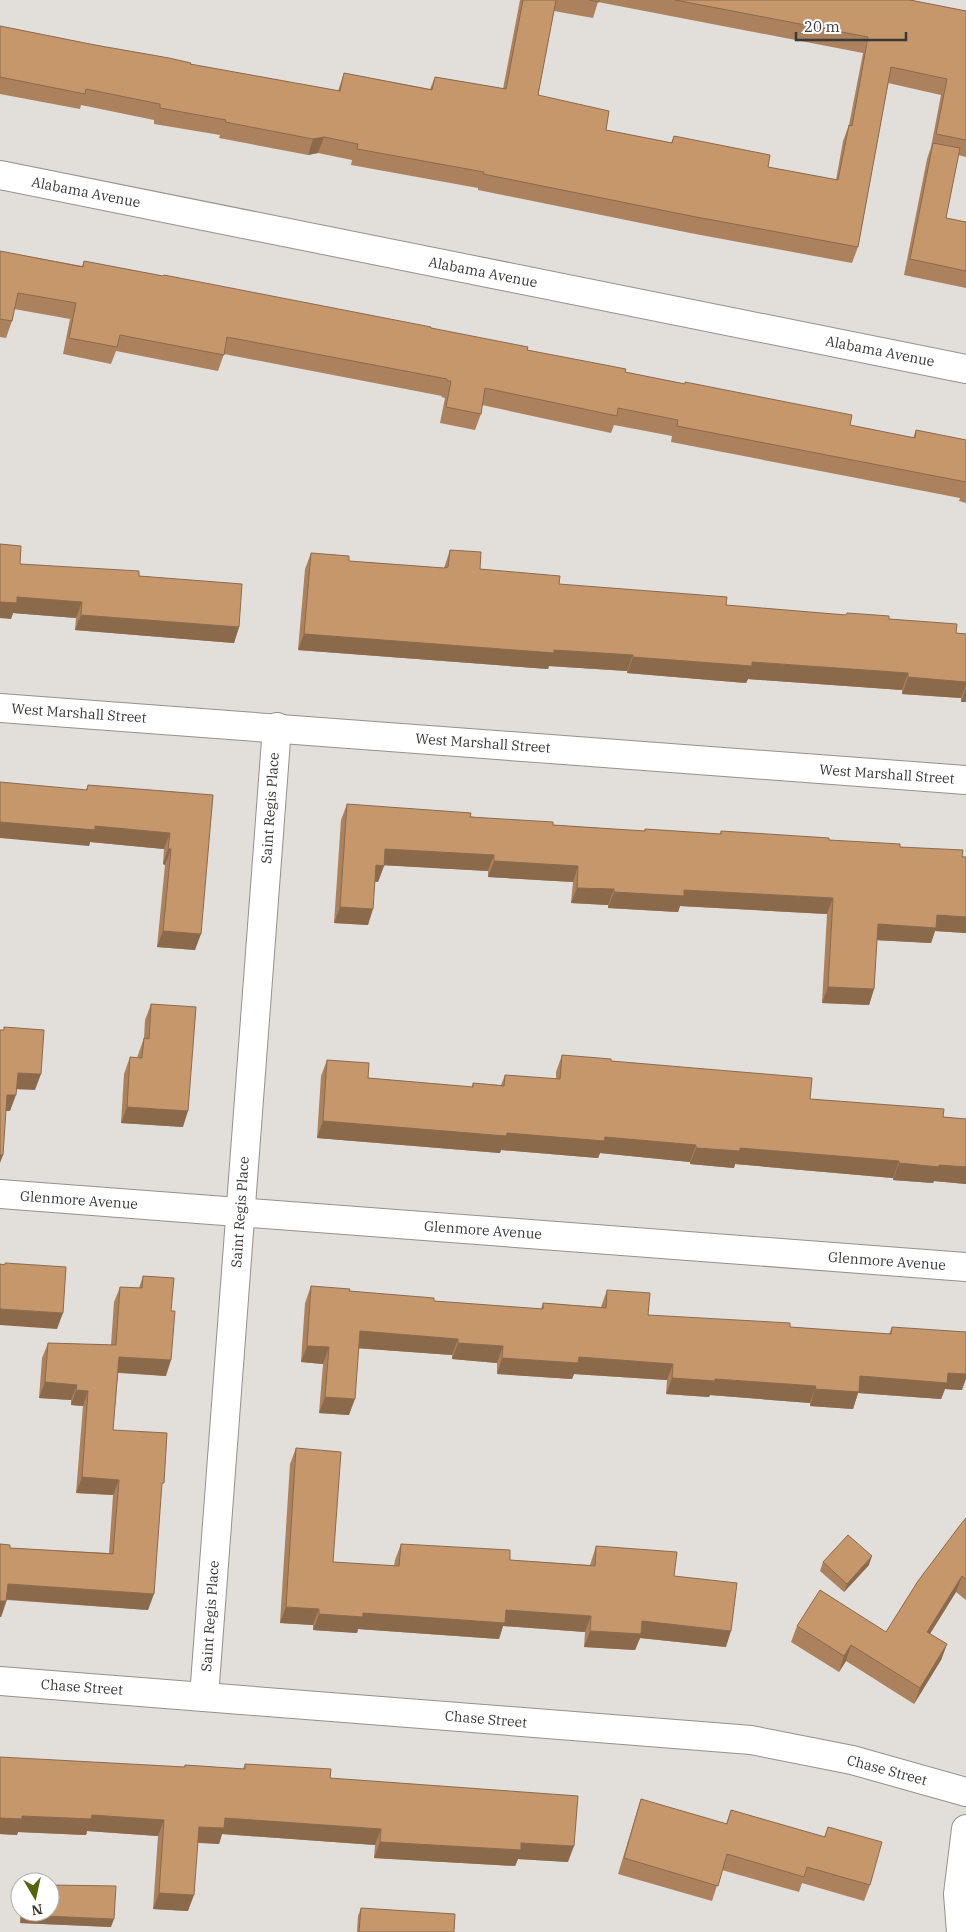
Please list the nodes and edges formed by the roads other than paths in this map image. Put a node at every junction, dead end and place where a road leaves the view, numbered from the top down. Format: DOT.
graph roads {
  1 [pos="0,175"];
  2 [pos="966,369"];
  3 [pos="0,708"];
  4 [pos="276,727"];
  5 [pos="966,780"];
  6 [pos="0,1194"];
  7 [pos="240,1212"];
  8 [pos="966,1267"];
  9 [pos="0,1681"];
  10 [pos="204,1697"];
  11 [pos="966,1792"];
  12 [pos="966,1829"];
  13 [pos="962,1932"];
  1 -- 2 [label="street, Alabama Avenue"];
  3 -- 4 [label="street, West Marshall Street"];
  4 -- 5 [label="street, West Marshall Street"];
  4 -- 7 [label="street, Saint Regis Place"];
  6 -- 7 [label="street, Glenmore Avenue"];
  7 -- 8 [label="street, Glenmore Avenue"];
  7 -- 10 [label="street, Saint Regis Place"];
  9 -- 10 [label="street, Chase Street"];
  10 -- 11 [label="street, Chase Street"];
  12 -- 13 [label="street"];
}
